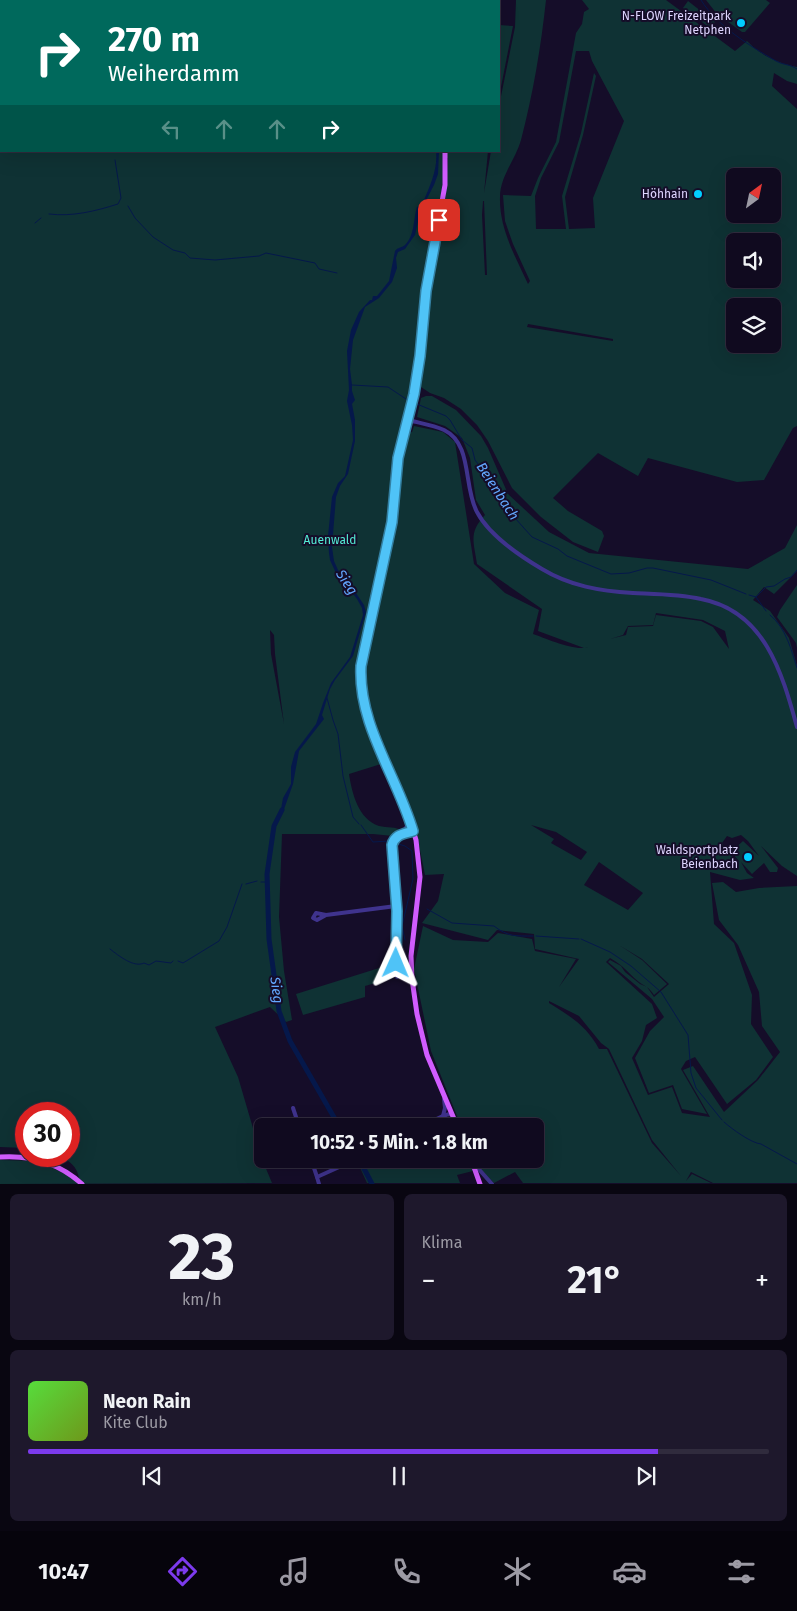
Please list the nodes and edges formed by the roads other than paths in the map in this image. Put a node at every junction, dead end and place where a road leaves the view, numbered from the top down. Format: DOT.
graph roads {
  1 [pos="445,152"];
  2 [pos="408,420"];
  3 [pos="797,727"];
  4 [pos="408,814"];
  5 [pos="413,831"];
  6 [pos="402,834"];
  7 [pos="396,906"];
  8 [pos="326,915"];
  9 [pos="397,977"];
  10 [pos="444,1097"];
  11 [pos="293,1108"];
  12 [pos="452,1114"];
  13 [pos="441,1117"];
  14 [pos="296,1118"];
  15 [pos="454,1118"];
  16 [pos="0,1157"];
  17 [pos="314,1168"];
  18 [pos="337,1168"];
  19 [pos="474,1168"];
  20 [pos="478,1168"];
  21 [pos="317,1177"];
  22 [pos="82,1184"];
  23 [pos="319,1184"];
  24 [pos="480,1184"];
  25 [pos="492,1184"];
  1 -- 2 [label="main road"];
  2 -- 3 [label="street"];
  2 -- 4 [label="main road"];
  4 -- 5 [label="main road"];
  4 -- 6 [label="street"];
  5 -- 6 [label="street"];
  5 -- 10 [label="main road"];
  6 -- 7 [label="street"];
  7 -- 8 [label="street"];
  7 -- 9 [label="street"];
  10 -- 12 [label="main road"];
  10 -- 13 [label="street"];
  11 -- 14 [label="street"];
  12 -- 13 [label="street"];
  12 -- 15 [label="main road"];
  16 -- 22 [label="main road"];
  17 -- 21 [label="street"];
  18 -- 21 [label="street"];
  19 -- 24 [label="main road"];
  20 -- 25 [label="street"];
  21 -- 23 [label="street"];
}
